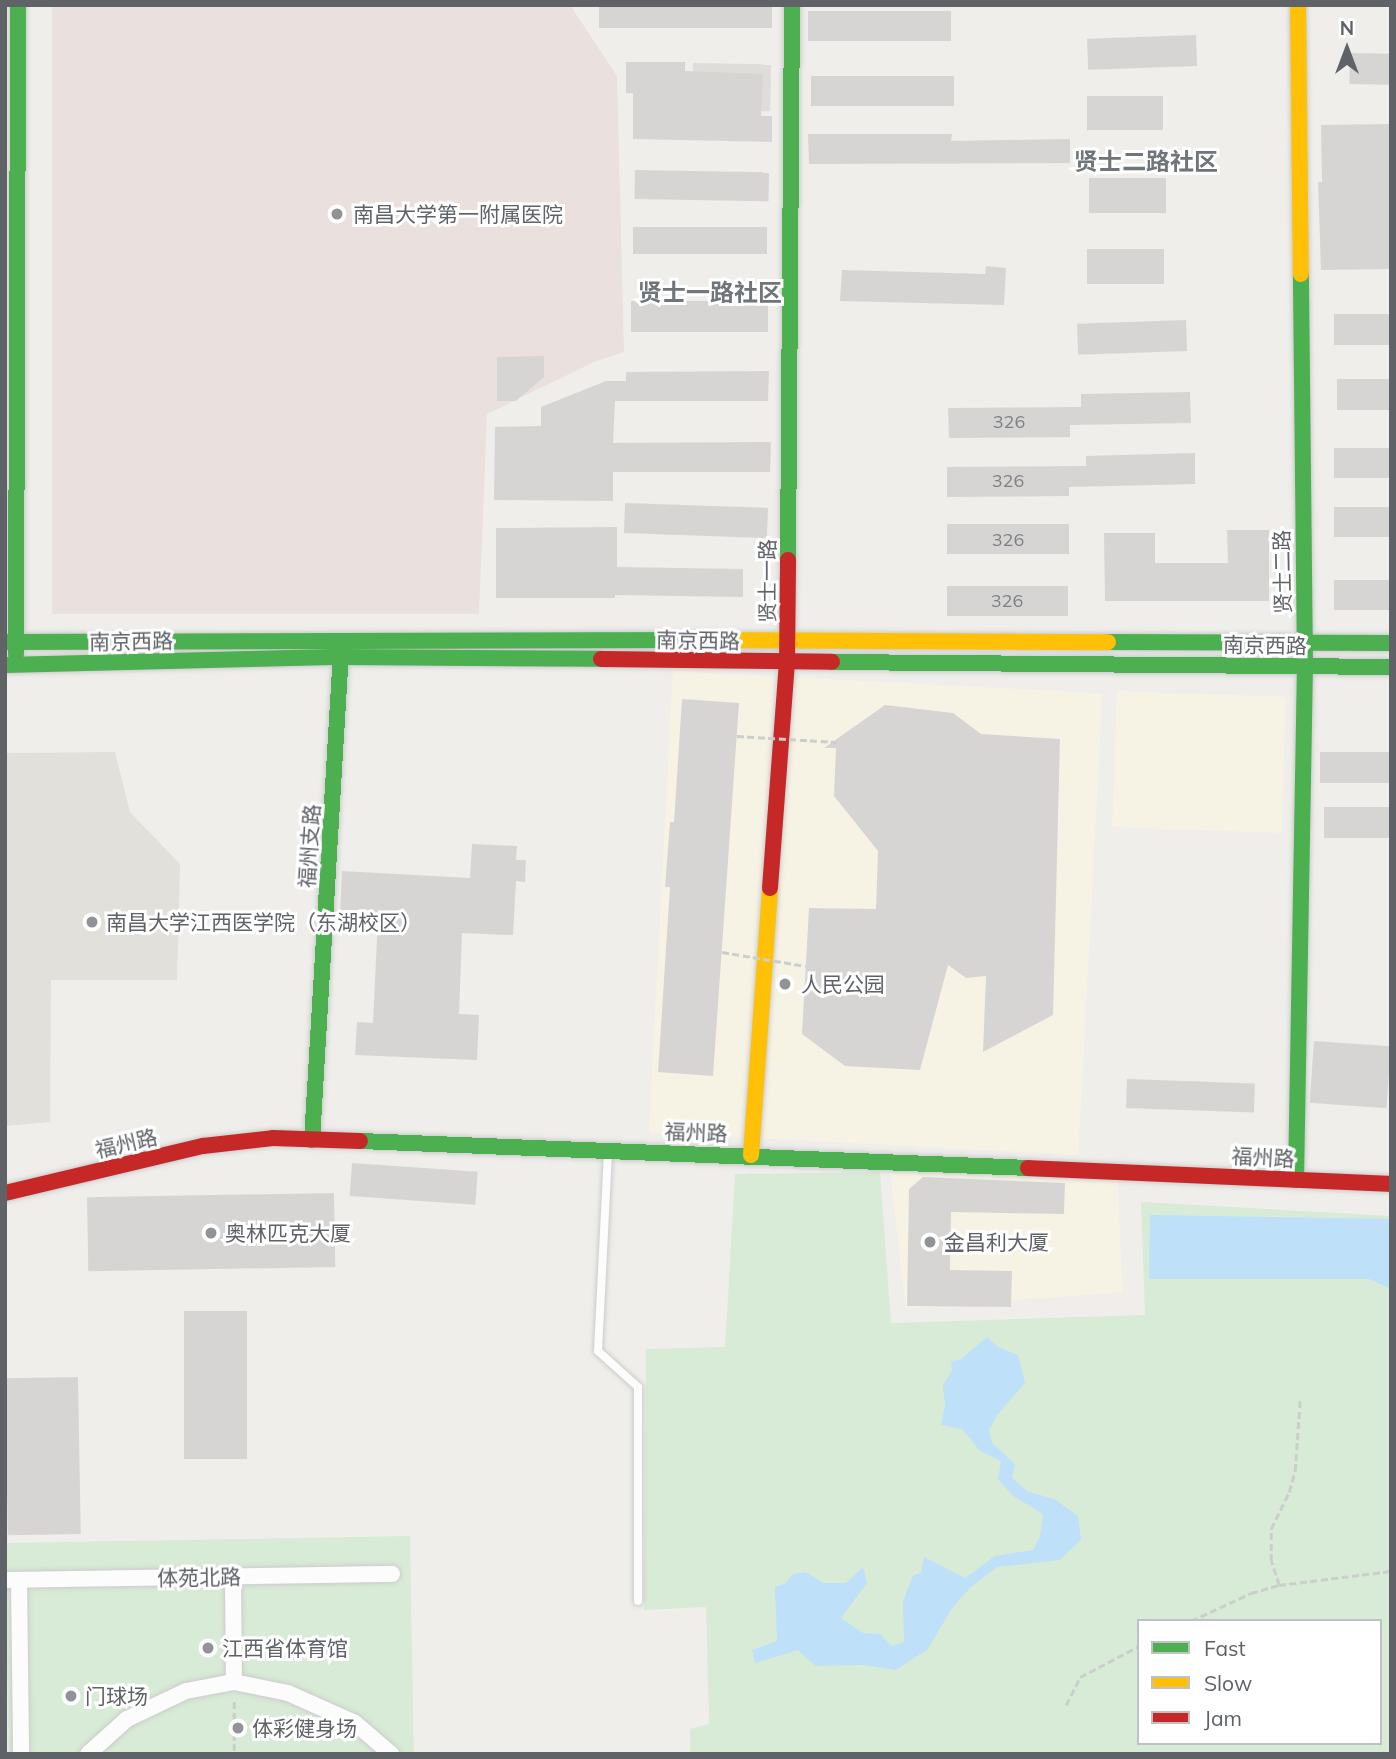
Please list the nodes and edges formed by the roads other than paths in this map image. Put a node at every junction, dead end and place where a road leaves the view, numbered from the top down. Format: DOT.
graph roads {
  1 [pos="18,5"];
  2 [pos="792,5"];
  3 [pos="1298,5"];
  4 [pos="11,334"];
  5 [pos="342,639"];
  6 [pos="787,641"];
  7 [pos="10,642"];
  8 [pos="1304,642"];
  9 [pos="1391,643"];
  10 [pos="342,657"];
  11 [pos="788,662"];
  12 [pos="10,665"];
  13 [pos="1305,666"];
  14 [pos="1391,667"];
  15 [pos="312,1140"];
  16 [pos="608,1150"];
  17 [pos="751,1155"];
  18 [pos="1296,1180"];
  19 [pos="1391,1184"];
  20 [pos="5,1193"];
  21 [pos="392,1574"];
  22 [pos="233,1577"];
  23 [pos="12,1580"];
  24 [pos="638,1601"];
  25 [pos="234,1682"];
  26 [pos="22,1754"];
  27 [pos="88,1754"];
  28 [pos="391,1754"];
  1 -- 4 [label="street"];
  2 -- 6 [label="street, 贤士一路"];
  3 -- 8 [label="street, 贤士二路"];
  4 -- 7 [label="street"];
  5 -- 6 [label="street, 南京西路"];
  5 -- 7 [label="street, 南京西路"];
  5 -- 10 [label="street, 福州支路"];
  6 -- 8 [label="street, 南京西路"];
  6 -- 11 [label="street, 贤士一路"];
  7 -- 12 [label="street"];
  8 -- 9 [label="street, 南京西路"];
  8 -- 13 [label="street, 贤士二路"];
  10 -- 11 [label="street, 南京西路"];
  10 -- 12 [label="street, 南京西路"];
  10 -- 15 [label="street, 福州支路"];
  11 -- 13 [label="street, 南京西路"];
  11 -- 17 [label="street, 贤士一路"];
  13 -- 14 [label="street, 南京西路"];
  13 -- 18 [label="street, 贤士二路"];
  15 -- 16 [label="street, 福州路"];
  15 -- 20 [label="street, 福州路"];
  16 -- 17 [label="street, 福州路"];
  16 -- 24 [label="lane"];
  17 -- 18 [label="street, 福州路"];
  18 -- 19 [label="street, 福州路"];
  21 -- 22 [label="street, 体苑北路"];
  22 -- 23 [label="street, 体苑北路"];
  22 -- 25 [label="street"];
  23 -- 26 [label="street"];
  25 -- 27 [label="street"];
  25 -- 28 [label="street"];
}
